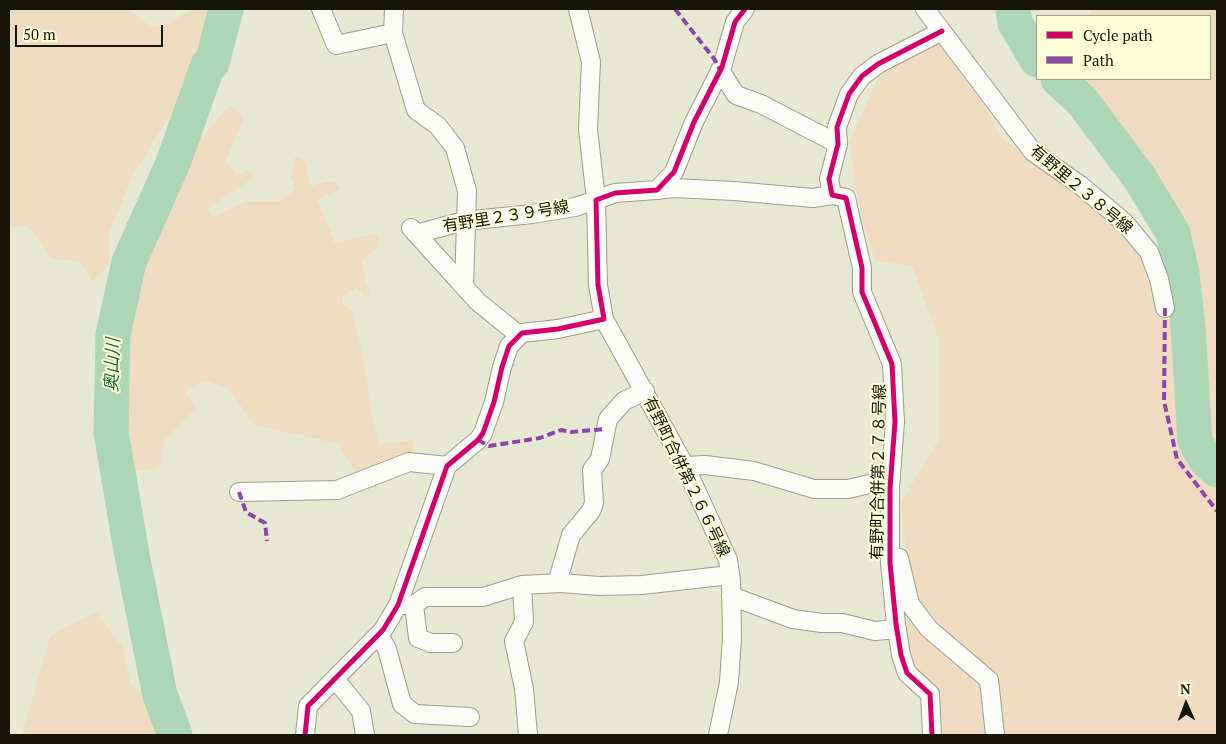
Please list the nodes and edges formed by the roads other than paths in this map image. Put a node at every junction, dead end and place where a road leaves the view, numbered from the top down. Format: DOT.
graph roads {
  1 [pos="320,9"];
  2 [pos="394,9"];
  3 [pos="578,9"];
  4 [pos="745,9"];
  5 [pos="925,9"];
  6 [pos="942,31"];
  7 [pos="393,33"];
  8 [pos="720,70"];
  9 [pos="838,144"];
  10 [pos="657,190"];
  11 [pos="832,195"];
  12 [pos="596,200"];
  13 [pos="466,220"];
  14 [pos="464,286"];
  15 [pos="1165,308"];
  16 [pos="604,319"];
  17 [pos="519,335"];
  18 [pos="645,391"];
  19 [pos="447,466"];
  20 [pos="685,466"];
  21 [pos="891,479"];
  22 [pos="239,492"];
  23 [pos="890,556"];
  24 [pos="730,575"];
  25 [pos="557,583"];
  26 [pos="522,585"];
  27 [pos="731,596"];
  28 [pos="406,605"];
  29 [pos="896,629"];
  30 [pos="379,635"];
  31 [pos="453,643"];
  32 [pos="335,679"];
  33 [pos="470,717"];
  34 [pos="305,735"];
  35 [pos="365,735"];
  36 [pos="528,735"];
  37 [pos="718,735"];
  38 [pos="932,735"];
  39 [pos="995,735"];
  1 -- 7 [label="street"];
  2 -- 7 [label="street"];
  3 -- 12 [label="street, 有野町合併第２６６号線"];
  4 -- 8 [label="street"];
  5 -- 6 [label="street, 有野里２３８号線"];
  6 -- 9 [label="street"];
  6 -- 15 [label="street, 有野里２３８号線"];
  7 -- 13 [label="street"];
  8 -- 9 [label="street"];
  8 -- 10 [label="street"];
  9 -- 11 [label="street"];
  10 -- 11 [label="street, 有野里２３９号線"];
  10 -- 12 [label="street, 有野里２３９号線"];
  11 -- 21 [label="street, 有野町合併第２７８号線"];
  12 -- 13 [label="street, 有野里２３９号線"];
  12 -- 16 [label="street, 有野町合併第２６６号線"];
  13 -- 14 [label="street"];
  13 -- 14 [label="street, 有野里２３９号線"];
  14 -- 17 [label="street"];
  16 -- 17 [label="street"];
  16 -- 18 [label="street, 有野町合併第２６６号線"];
  17 -- 19 [label="street"];
  18 -- 20 [label="street, 有野町合併第２６６号線"];
  18 -- 25 [label="street"];
  19 -- 22 [label="street"];
  19 -- 28 [label="street"];
  20 -- 21 [label="street"];
  20 -- 24 [label="street, 有野町合併第２６６号線"];
  21 -- 23 [label="street, 有野町合併第２７８号線"];
  23 -- 29 [label="street, 有野町合併第２７８号線"];
  23 -- 39 [label="street"];
  24 -- 25 [label="street"];
  24 -- 27 [label="street, 有野町合併第２６６号線"];
  25 -- 26 [label="street"];
  26 -- 28 [label="street"];
  26 -- 36 [label="street"];
  27 -- 29 [label="street"];
  27 -- 37 [label="street, 有野町合併第２６６号線"];
  28 -- 30 [label="street"];
  28 -- 31 [label="street"];
  29 -- 38 [label="street, 有野町合併第２７８号線"];
  30 -- 32 [label="street"];
  30 -- 33 [label="street"];
  32 -- 34 [label="street"];
  32 -- 35 [label="street"];
}
